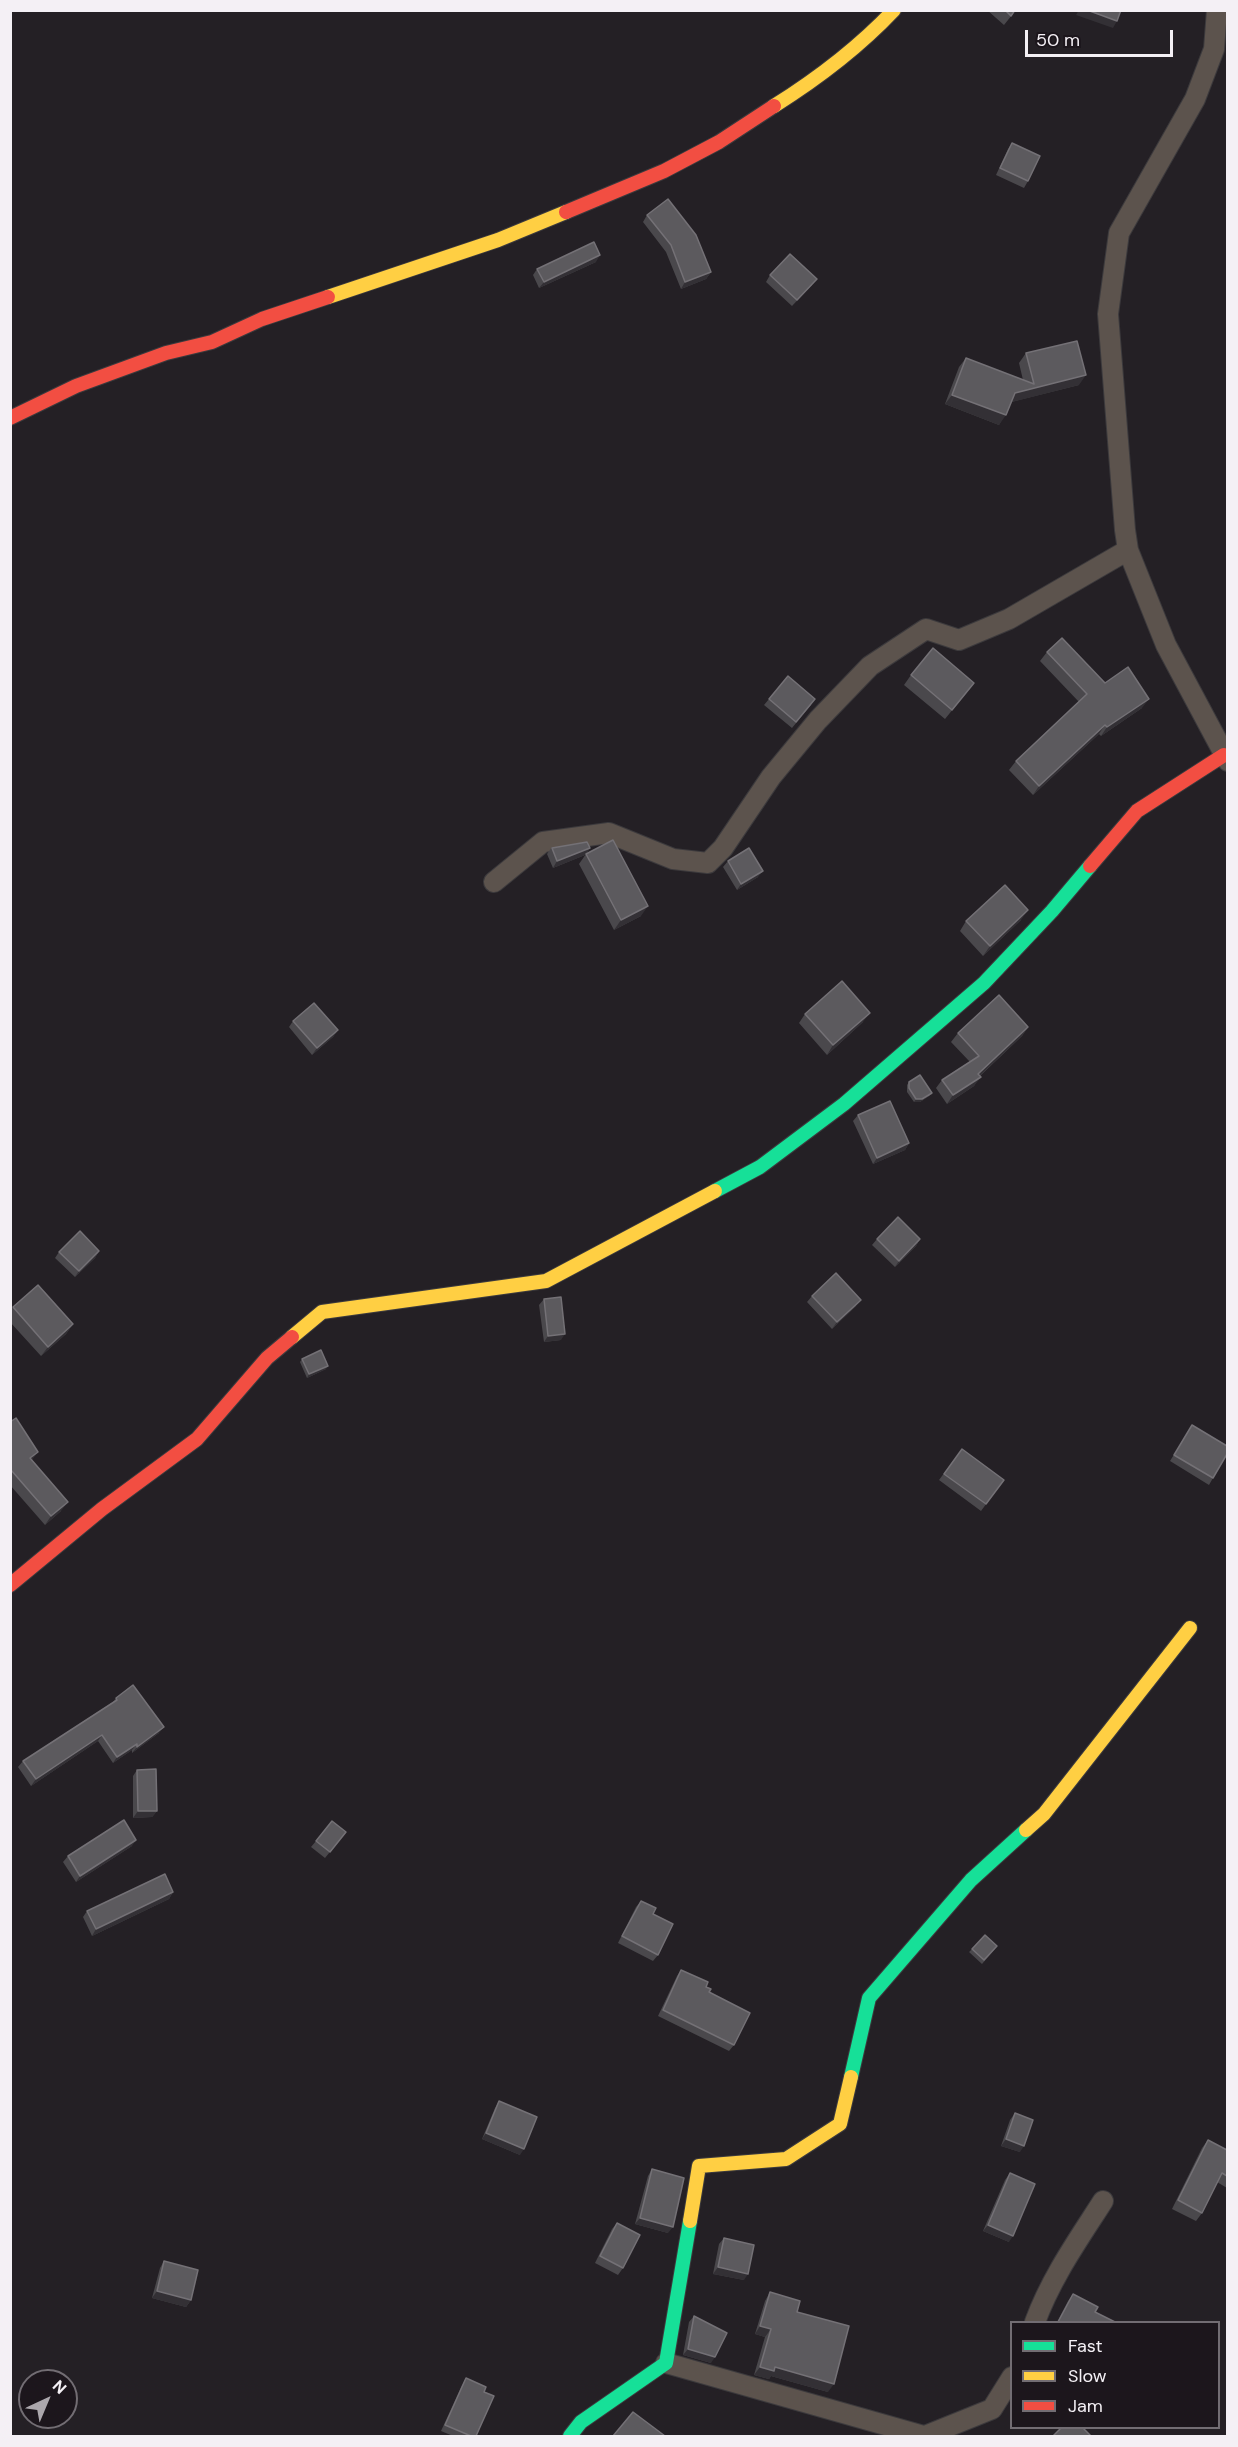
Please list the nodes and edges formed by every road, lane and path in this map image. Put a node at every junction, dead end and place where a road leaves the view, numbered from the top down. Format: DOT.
graph roads {
  1 [pos="894,10"];
  2 [pos="1217,10"];
  3 [pos="10,418"];
  4 [pos="1128,550"];
  5 [pos="1226,758"];
  6 [pos="494,882"];
  7 [pos="10,1585"];
  8 [pos="1190,1628"];
  9 [pos="1103,2201"];
  10 [pos="1035,2321"];
  11 [pos="666,2363"];
  12 [pos="1010,2379"];
  13 [pos="570,2436"];
  14 [pos="925,2436"];
  1 -- 3 [label="street"];
  2 -- 4 [label="street"];
  4 -- 5 [label="street"];
  4 -- 6 [label="street"];
  5 -- 7 [label="street"];
  8 -- 11 [label="street"];
  9 -- 10 [label="street"];
  11 -- 13 [label="street"];
  11 -- 14 [label="street"];
  12 -- 14 [label="street"];
}
